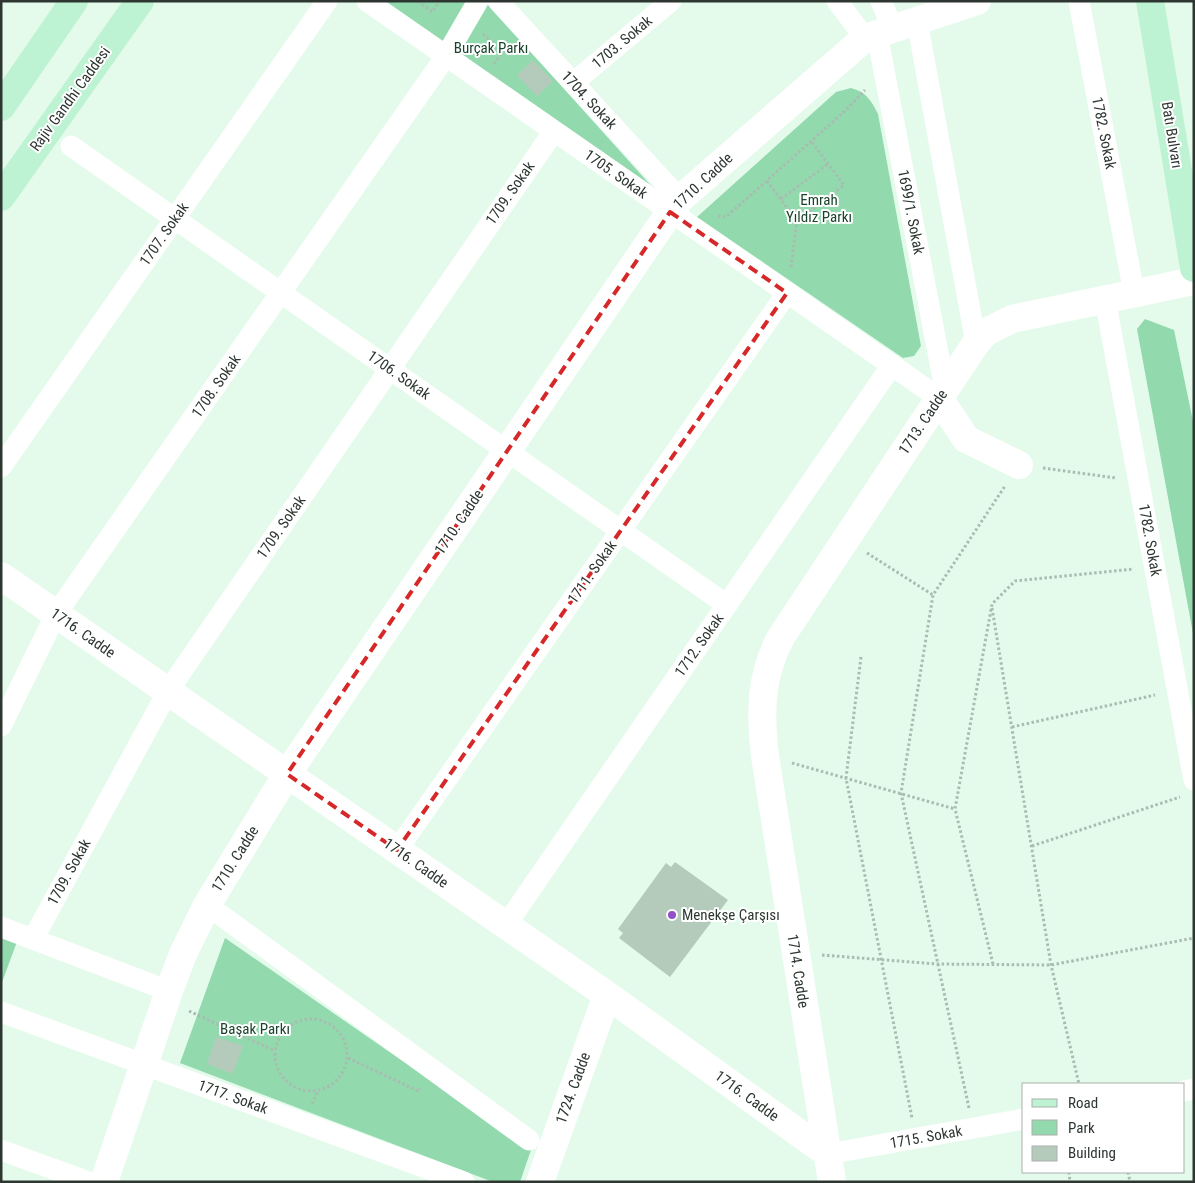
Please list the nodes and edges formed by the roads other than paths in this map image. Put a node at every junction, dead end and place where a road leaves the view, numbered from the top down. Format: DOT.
graph roads {
  1 [pos="74,1"];
  2 [pos="140,1"];
  3 [pos="327,1"];
  4 [pos="367,1"];
  5 [pos="478,1"];
  6 [pos="498,1"];
  7 [pos="671,1"];
  8 [pos="837,1"];
  9 [pos="880,1"];
  10 [pos="977,1"];
  11 [pos="1079,1"];
  12 [pos="1131,1"];
  13 [pos="1150,1"];
  14 [pos="888,30"];
  15 [pos="446,56"];
  16 [pos="1163,79"];
  17 [pos="574,83"];
  18 [pos="1,107"];
  19 [pos="554,131"];
  20 [pos="71,146"];
  21 [pos="1,197"];
  22 [pos="675,205"];
  23 [pos="175,218"];
  24 [pos="1194,268"];
  25 [pos="1194,280"];
  26 [pos="281,293"];
  27 [pos="788,293"];
  28 [pos="1134,293"];
  29 [pos="1106,299"];
  30 [pos="976,343"];
  31 [pos="892,365"];
  32 [pos="390,369"];
  33 [pos="942,394"];
  34 [pos="507,451"];
  35 [pos="1019,465"];
  36 [pos="1,468"];
  37 [pos="621,531"];
  38 [pos="1,576"];
  39 [pos="727,605"];
  40 [pos="56,614"];
  41 [pos="168,691"];
  42 [pos="762,701"];
  43 [pos="1,726"];
  44 [pos="287,774"];
  45 [pos="1189,788"];
  46 [pos="397,850"];
  47 [pos="207,905"];
  48 [pos="506,925"];
  49 [pos="1,927"];
  50 [pos="33,939"];
  51 [pos="607,995"];
  52 [pos="167,996"];
  53 [pos="1,1012"];
  54 [pos="144,1064"];
  55 [pos="1022,1119"];
  56 [pos="529,1140"];
  57 [pos="1,1150"];
  58 [pos="828,1154"];
  59 [pos="89,1182"];
  60 [pos="104,1182"];
  61 [pos="464,1182"];
  62 [pos="540,1182"];
  63 [pos="832,1182"];
  1 -- 18 [label="main road"];
  2 -- 21 [label="main road, Rajiv Gandhi Caddesi"];
  3 -- 23 [label="street, 1707. Sokak"];
  4 -- 15 [label="street, 1705. Sokak"];
  5 -- 15 [label="street, 1708. Sokak"];
  6 -- 17 [label="street, 1704. Sokak"];
  7 -- 17 [label="street, 1703. Sokak"];
  8 -- 14 [label="street"];
  9 -- 14 [label="street"];
  10 -- 14 [label="street, 1710. Cadde"];
  11 -- 28 [label="street, 1782. Sokak"];
  12 -- 16 [label="main road"];
  13 -- 16 [label="main road, Batı Bulvarı"];
  14 -- 22 [label="street, 1710. Cadde"];
  14 -- 30 [label="street"];
  14 -- 33 [label="street, 1699/1. Sokak"];
  15 -- 19 [label="street, 1705. Sokak"];
  15 -- 26 [label="street, 1708. Sokak"];
  16 -- 24 [label="main road, Batı Bulvarı"];
  17 -- 22 [label="street, 1704. Sokak"];
  19 -- 22 [label="street, 1705. Sokak"];
  19 -- 32 [label="street, 1709. Sokak"];
  20 -- 23 [label="street, 1706. Sokak"];
  22 -- 27 [label="street, 1705. Sokak"];
  22 -- 34 [label="street, 1710. Cadde"];
  23 -- 26 [label="street, 1706. Sokak"];
  23 -- 36 [label="street, 1707. Sokak"];
  25 -- 28 [label="street, 1713. Cadde"];
  26 -- 32 [label="street, 1706. Sokak"];
  26 -- 40 [label="street, 1708. Sokak"];
  27 -- 31 [label="street, 1705. Sokak"];
  27 -- 37 [label="street, 1711. Sokak"];
  28 -- 29 [label="street, 1713. Cadde"];
  29 -- 30 [label="street, 1713. Cadde"];
  29 -- 45 [label="street, 1782. Sokak"];
  30 -- 33 [label="street, 1713. Cadde"];
  31 -- 33 [label="street, 1705. Sokak"];
  31 -- 39 [label="street, 1712. Sokak"];
  32 -- 34 [label="street, 1706. Sokak"];
  32 -- 41 [label="street, 1709. Sokak"];
  33 -- 35 [label="street"];
  33 -- 42 [label="street, 1713. Cadde"];
  34 -- 37 [label="street, 1706. Sokak"];
  34 -- 44 [label="street, 1710. Cadde"];
  37 -- 39 [label="street, 1706. Sokak"];
  37 -- 46 [label="street, 1711. Sokak"];
  38 -- 40 [label="street, 1716. Cadde"];
  39 -- 48 [label="street, 1712. Sokak"];
  40 -- 41 [label="street, 1716. Cadde"];
  40 -- 43 [label="street, 1708. Sokak"];
  41 -- 44 [label="street, 1716. Cadde"];
  41 -- 50 [label="street, 1709. Sokak"];
  42 -- 58 [label="street, 1714. Cadde"];
  44 -- 46 [label="street, 1716. Cadde"];
  44 -- 47 [label="street, 1710. Cadde"];
  46 -- 48 [label="street, 1716. Cadde"];
  47 -- 52 [label="street, 1710. Cadde"];
  47 -- 56 [label="street"];
  48 -- 51 [label="street, 1716. Cadde"];
  49 -- 50 [label="street"];
  50 -- 52 [label="street"];
  51 -- 58 [label="street, 1716. Cadde"];
  51 -- 62 [label="street, 1724. Cadde"];
  52 -- 54 [label="street, 1710. Cadde"];
  53 -- 54 [label="street, 1717. Sokak"];
  54 -- 60 [label="street, 1710. Cadde"];
  54 -- 61 [label="street, 1717. Sokak"];
  55 -- 58 [label="street, 1715. Sokak"];
  57 -- 59 [label="street"];
  58 -- 63 [label="street, 1714. Cadde"];
}
